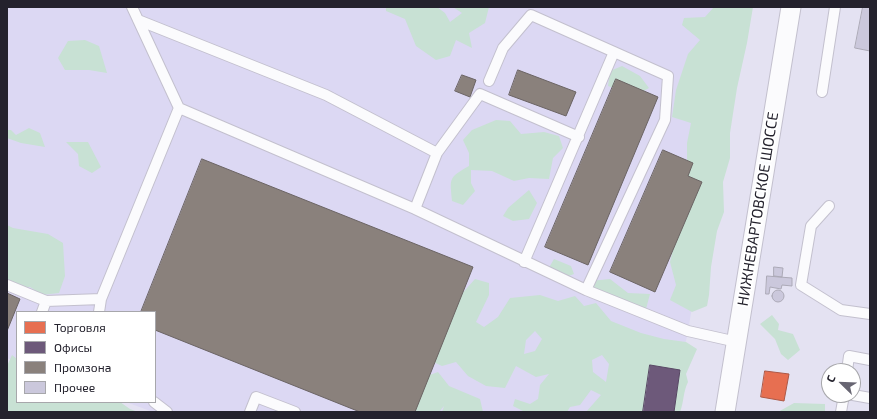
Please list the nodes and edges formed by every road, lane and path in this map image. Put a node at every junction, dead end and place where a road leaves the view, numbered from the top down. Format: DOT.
graph roads {
  1 [pos="132,7"];
  2 [pos="791,7"];
  3 [pos="835,7"];
  4 [pos="138,20"];
  5 [pos="614,52"];
  6 [pos="489,81"];
  7 [pos="822,92"];
  8 [pos="179,108"];
  9 [pos="579,137"];
  10 [pos="437,153"];
  11 [pos="829,206"];
  12 [pos="415,209"];
  13 [pos="524,262"];
  14 [pos="7,284"];
  15 [pos="586,290"];
  16 [pos="101,299"];
  17 [pos="46,301"];
  18 [pos="42,311"];
  19 [pos="99,311"];
  20 [pos="870,314"];
  21 [pos="736,342"];
  22 [pos="870,360"];
  23 [pos="848,363"];
  24 [pos="155,403"];
  25 [pos="167,412"];
  26 [pos="250,412"];
  27 [pos="294,412"];
  28 [pos="725,412"];
  1 -- 4 [label="lane"];
  2 -- 21 [label="street, НИЖНЕВАРТОВСКОЕ ШОССЕ"];
  3 -- 7 [label="lane"];
  4 -- 8 [label="lane"];
  4 -- 10 [label="lane"];
  5 -- 6 [label="lane"];
  5 -- 9 [label="lane"];
  5 -- 15 [label="lane"];
  8 -- 12 [label="lane"];
  8 -- 16 [label="lane"];
  9 -- 10 [label="lane"];
  9 -- 13 [label="lane"];
  10 -- 12 [label="lane"];
  11 -- 20 [label="lane"];
  12 -- 13 [label="lane"];
  13 -- 15 [label="lane"];
  14 -- 17 [label="lane"];
  15 -- 21 [label="lane"];
  16 -- 17 [label="lane"];
  16 -- 19 [label="lane"];
  17 -- 18 [label="lane"];
  21 -- 28 [label="street, НИЖНЕВАРТОВСКОЕ ШОССЕ"];
  22 -- 23 [label="lane"];
  24 -- 25 [label="lane"];
  26 -- 27 [label="lane"];
}
